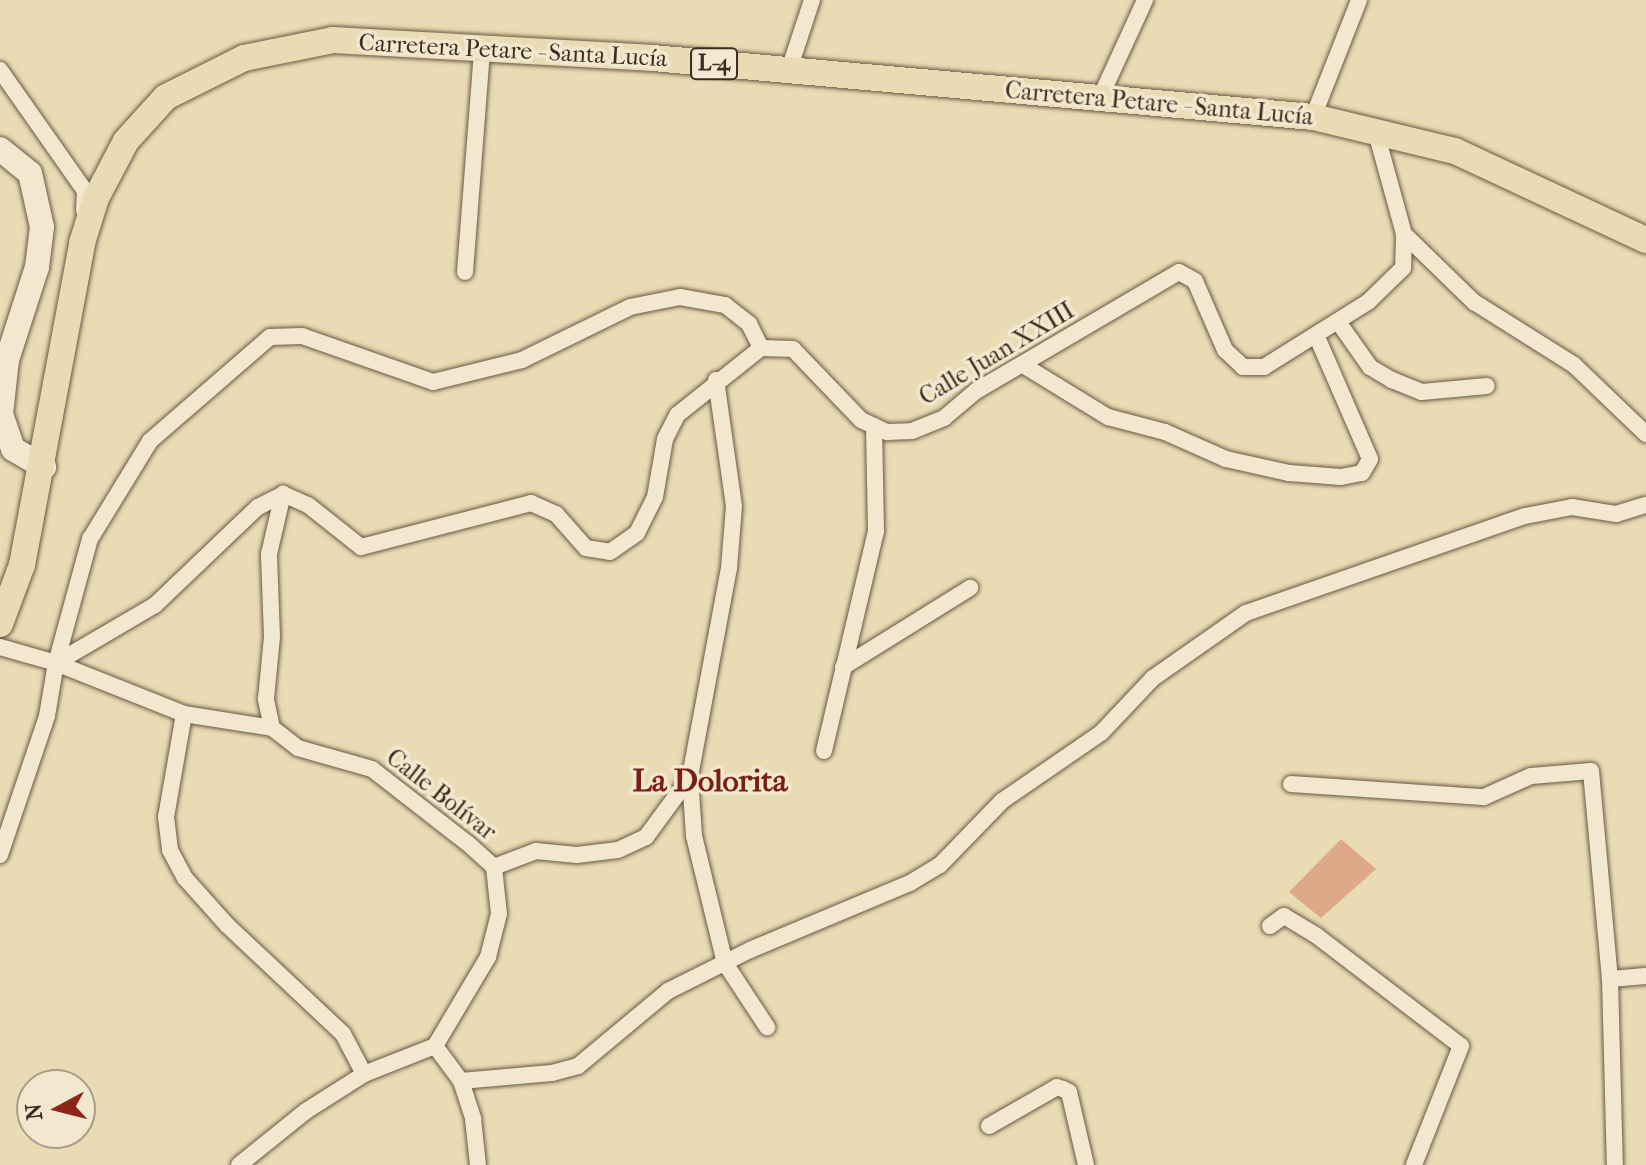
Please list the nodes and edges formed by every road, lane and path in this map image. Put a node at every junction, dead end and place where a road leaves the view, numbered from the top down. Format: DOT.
graph roads {
  1 [pos="812,0"];
  2 [pos="1145,0"];
  3 [pos="1359,0"];
  4 [pos="482,49"];
  5 [pos="0,70"];
  6 [pos="789,70"];
  7 [pos="1100,98"];
  8 [pos="1313,117"];
  9 [pos="1376,132"];
  10 [pos="0,149"];
  11 [pos="1404,234"];
  12 [pos="1646,240"];
  13 [pos="82,243"];
  14 [pos="465,272"];
  15 [pos="1339,323"];
  16 [pos="1317,337"];
  17 [pos="761,348"];
  18 [pos="1023,365"];
  19 [pos="716,380"];
  20 [pos="1487,386"];
  21 [pos="874,426"];
  22 [pos="1646,434"];
  23 [pos="44,467"];
  24 [pos="283,494"];
  25 [pos="1646,505"];
  26 [pos="970,588"];
  27 [pos="0,624"];
  28 [pos="0,647"];
  29 [pos="56,663"];
  30 [pos="843,667"];
  31 [pos="184,714"];
  32 [pos="272,728"];
  33 [pos="824,751"];
  34 [pos="690,777"];
  35 [pos="1291,784"];
  36 [pos="0,855"];
  37 [pos="494,867"];
  38 [pos="1270,926"];
  39 [pos="725,963"];
  40 [pos="1646,976"];
  41 [pos="1610,979"];
  42 [pos="767,1027"];
  43 [pos="435,1046"];
  44 [pos="364,1074"];
  45 [pos="461,1081"];
  46 [pos="989,1126"];
  47 [pos="239,1165"];
  48 [pos="478,1165"];
  49 [pos="1086,1165"];
  50 [pos="1414,1165"];
  51 [pos="1615,1165"];
  1 -- 6 [label="street"];
  2 -- 7 [label="street"];
  3 -- 8 [label="street"];
  4 -- 6 [label="main road, Carretera Petare - Santa Lucía / L-4"];
  4 -- 13 [label="main road, Carretera Petare - Santa Lucía / L-4"];
  4 -- 14 [label="street"];
  5 -- 13 [label="street"];
  6 -- 7 [label="main road, Carretera Petare - Santa Lucía / L-4"];
  7 -- 8 [label="main road, Carretera Petare - Santa Lucía / L-4"];
  8 -- 9 [label="main road, Carretera Petare - Santa Lucía / L-4"];
  9 -- 11 [label="street, Calle Juan XXIII"];
  9 -- 12 [label="main road, Carretera Petare - Santa Lucía / L-4"];
  10 -- 23 [label="street"];
  11 -- 15 [label="street, Calle Juan XXIII"];
  11 -- 22 [label="street"];
  13 -- 23 [label="main road, Carretera Petare - Santa Lucía / L-4"];
  15 -- 16 [label="street, Calle Juan XXIII"];
  15 -- 20 [label="street"];
  16 -- 18 [label="street, Calle Juan XXIII"];
  16 -- 18 [label="street"];
  17 -- 19 [label="street"];
  17 -- 21 [label="street, Calle Juan XXIII"];
  17 -- 29 [label="street"];
  18 -- 21 [label="street, Calle Juan XXIII"];
  19 -- 24 [label="street"];
  19 -- 34 [label="street"];
  21 -- 30 [label="street"];
  23 -- 27 [label="main road, Carretera Petare - Santa Lucía / L-4"];
  24 -- 29 [label="street"];
  24 -- 32 [label="street"];
  25 -- 39 [label="street"];
  26 -- 30 [label="street"];
  28 -- 29 [label="street"];
  29 -- 31 [label="street"];
  29 -- 36 [label="street"];
  30 -- 33 [label="street"];
  31 -- 32 [label="street"];
  31 -- 44 [label="street"];
  32 -- 37 [label="street, Calle Bolívar"];
  34 -- 37 [label="street"];
  34 -- 39 [label="street"];
  35 -- 41 [label="street"];
  37 -- 43 [label="street, Calle Bolívar"];
  38 -- 50 [label="street"];
  39 -- 42 [label="street"];
  39 -- 45 [label="street"];
  40 -- 41 [label="street"];
  41 -- 51 [label="street"];
  43 -- 44 [label="street"];
  43 -- 45 [label="street"];
  44 -- 47 [label="street"];
  45 -- 48 [label="street"];
  46 -- 49 [label="street"];
}
